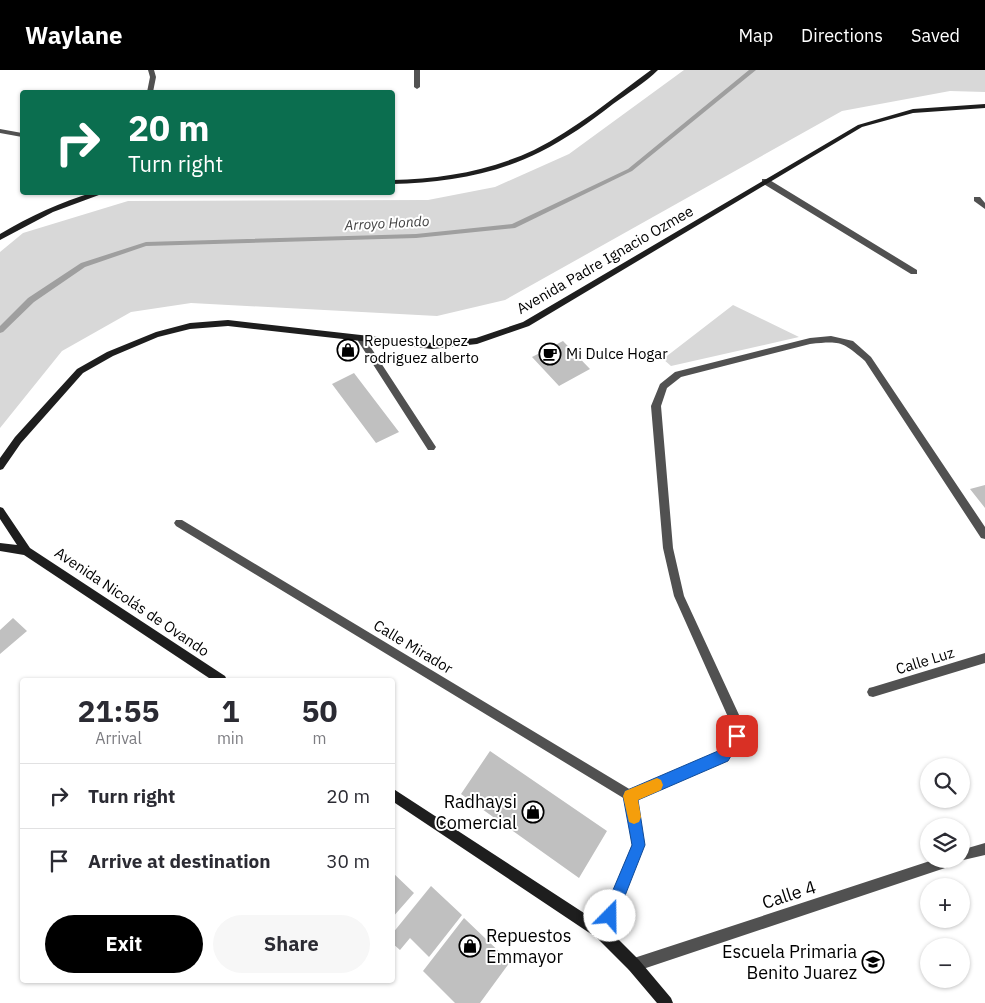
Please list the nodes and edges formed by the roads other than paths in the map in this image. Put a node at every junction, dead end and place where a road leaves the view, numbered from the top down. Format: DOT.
graph roads {
  1 [pos="151,70"];
  2 [pos="416,70"];
  3 [pos="655,70"];
  4 [pos="417,87"];
  5 [pos="150,90"];
  6 [pos="985,106"];
  7 [pos="0,131"];
  8 [pos="20,135"];
  9 [pos="765,181"];
  10 [pos="395,182"];
  11 [pos="93,195"];
  12 [pos="977,199"];
  13 [pos="985,207"];
  14 [pos="0,237"];
  15 [pos="914,272"];
  16 [pos="361,339"];
  17 [pos="430,447"];
  18 [pos="0,466"];
  19 [pos="0,511"];
  20 [pos="179,523"];
  21 [pos="985,535"];
  22 [pos="0,547"];
  23 [pos="26,551"];
  24 [pos="985,658"];
  25 [pos="218,678"];
  26 [pos="873,692"];
  27 [pos="395,796"];
  28 [pos="630,796"];
  29 [pos="985,849"];
  30 [pos="970,853"];
  31 [pos="927,868"];
  32 [pos="602,933"];
  33 [pos="634,965"];
  34 [pos="666,1003"];
  1 -- 5 [label="street"];
  2 -- 4 [label="street"];
  3 -- 10 [label="street"];
  6 -- 9 [label="street, Avenida Padre Ignacio Ozmee"];
  7 -- 8 [label="street"];
  9 -- 15 [label="street"];
  9 -- 16 [label="street, Avenida Padre Ignacio Ozmee"];
  11 -- 14 [label="street"];
  12 -- 13 [label="street"];
  16 -- 17 [label="street"];
  16 -- 18 [label="street, Avenida Padre Ignacio Ozmee"];
  19 -- 23 [label="street, Avenida Nicolás de Ovando"];
  20 -- 28 [label="street, Calle Mirador"];
  21 -- 28 [label="street"];
  22 -- 23 [label="street, Avenida Nicolás de Ovando"];
  23 -- 25 [label="street, Avenida Nicolás de Ovando"];
  24 -- 26 [label="street, Calle Luz"];
  27 -- 32 [label="street"];
  28 -- 32 [label="street"];
  29 -- 30 [label="street"];
  31 -- 33 [label="street, Calle 4"];
  32 -- 33 [label="street"];
  33 -- 34 [label="street"];
}
